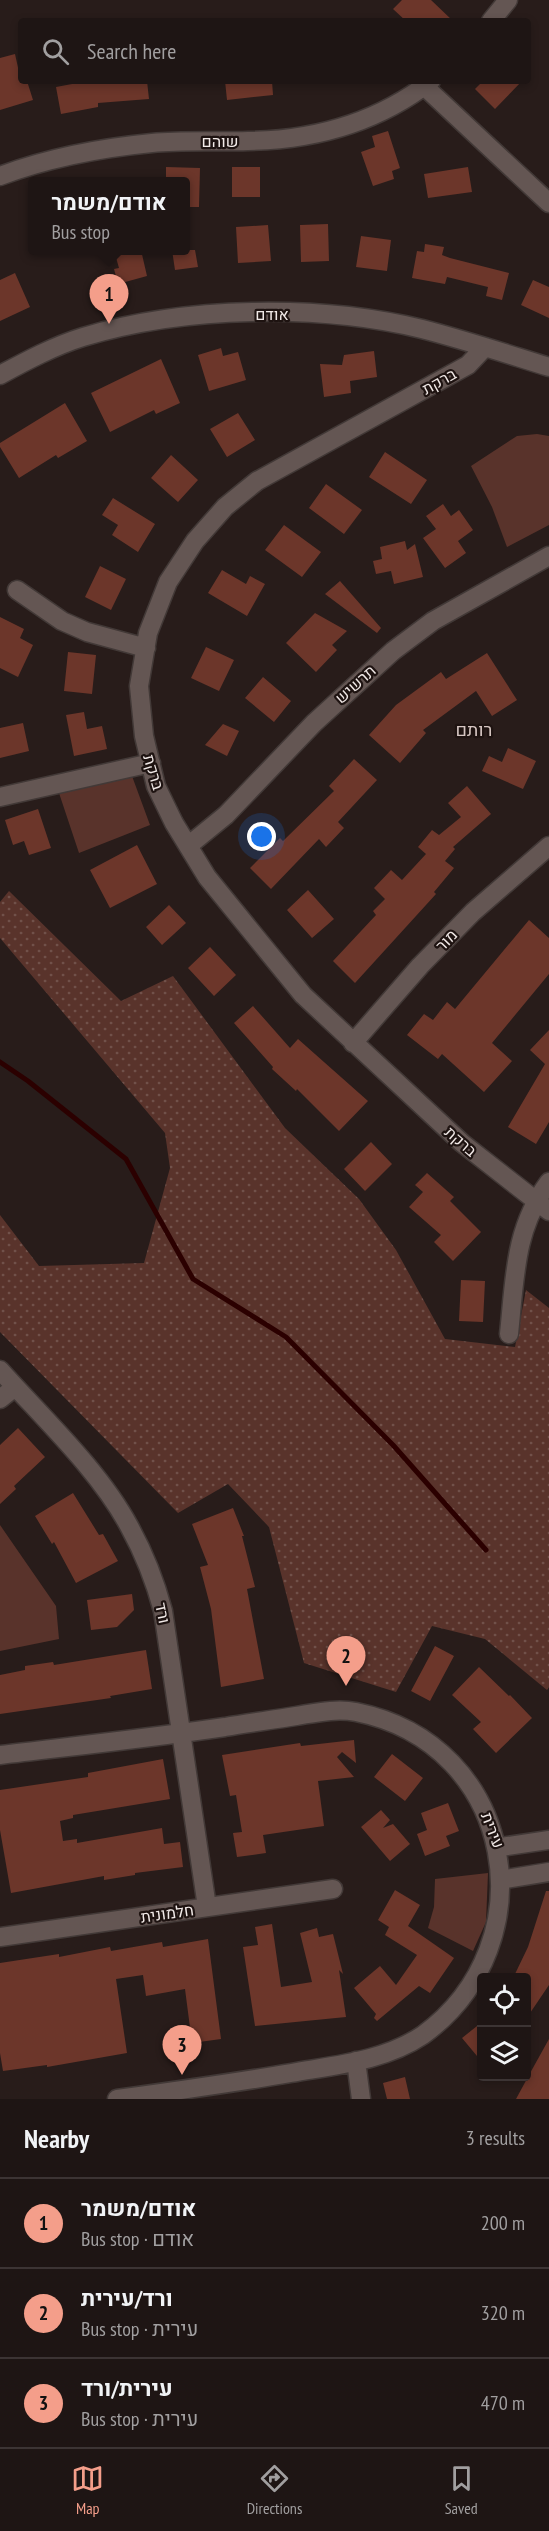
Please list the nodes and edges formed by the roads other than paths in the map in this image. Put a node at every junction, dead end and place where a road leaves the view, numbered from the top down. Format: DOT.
graph roads {
  1 [pos="508,0"];
  2 [pos="493,18"];
  3 [pos="427,84"];
  4 [pos="0,176"];
  5 [pos="549,203"];
  6 [pos="485,347"];
  7 [pos="549,367"];
  8 [pos="0,375"];
  9 [pos="549,556"];
  10 [pos="17,590"];
  11 [pos="146,648"];
  12 [pos="151,762"];
  13 [pos="0,797"];
  14 [pos="188,846"];
  15 [pos="549,846"];
  16 [pos="353,1043"];
  17 [pos="549,1182"];
  18 [pos="542,1206"];
  19 [pos="509,1334"];
  20 [pos="0,1370"];
  21 [pos="15,1387"];
  22 [pos="0,1399"];
  23 [pos="182,1733"];
  24 [pos="0,1755"];
  25 [pos="549,1840"];
  26 [pos="501,1847"];
  27 [pos="549,1872"];
  28 [pos="506,1879"];
  29 [pos="333,1889"];
  30 [pos="207,1907"];
  31 [pos="0,1937"];
  32 [pos="356,2061"];
  33 [pos="117,2099"];
  34 [pos="361,2099"];
  1 -- 2 [label="street"];
  3 -- 4 [label="street, שוהם"];
  3 -- 5 [label="street"];
  6 -- 7 [label="street, אודם"];
  6 -- 8 [label="street, אודם"];
  6 -- 11 [label="street, ברקת"];
  9 -- 14 [label="street, תרשיש"];
  10 -- 11 [label="street"];
  11 -- 12 [label="street, ברקת"];
  12 -- 13 [label="street"];
  12 -- 14 [label="street, ברקת"];
  14 -- 16 [label="street, ברקת"];
  15 -- 16 [label="street, מור"];
  16 -- 18 [label="street, ברקת"];
  17 -- 18 [label="street"];
  18 -- 19 [label="street"];
  20 -- 21 [label="street, ורד"];
  21 -- 22 [label="street"];
  21 -- 23 [label="street, ורד"];
  23 -- 24 [label="street, עירית"];
  23 -- 26 [label="street, עירית"];
  23 -- 30 [label="street, ורד"];
  25 -- 26 [label="street"];
  26 -- 28 [label="street, עירית"];
  27 -- 28 [label="street"];
  28 -- 32 [label="street, עירית"];
  29 -- 30 [label="street, חלמונית"];
  30 -- 31 [label="street, חלמונית"];
  32 -- 33 [label="street, עירית"];
  32 -- 34 [label="street"];
}
